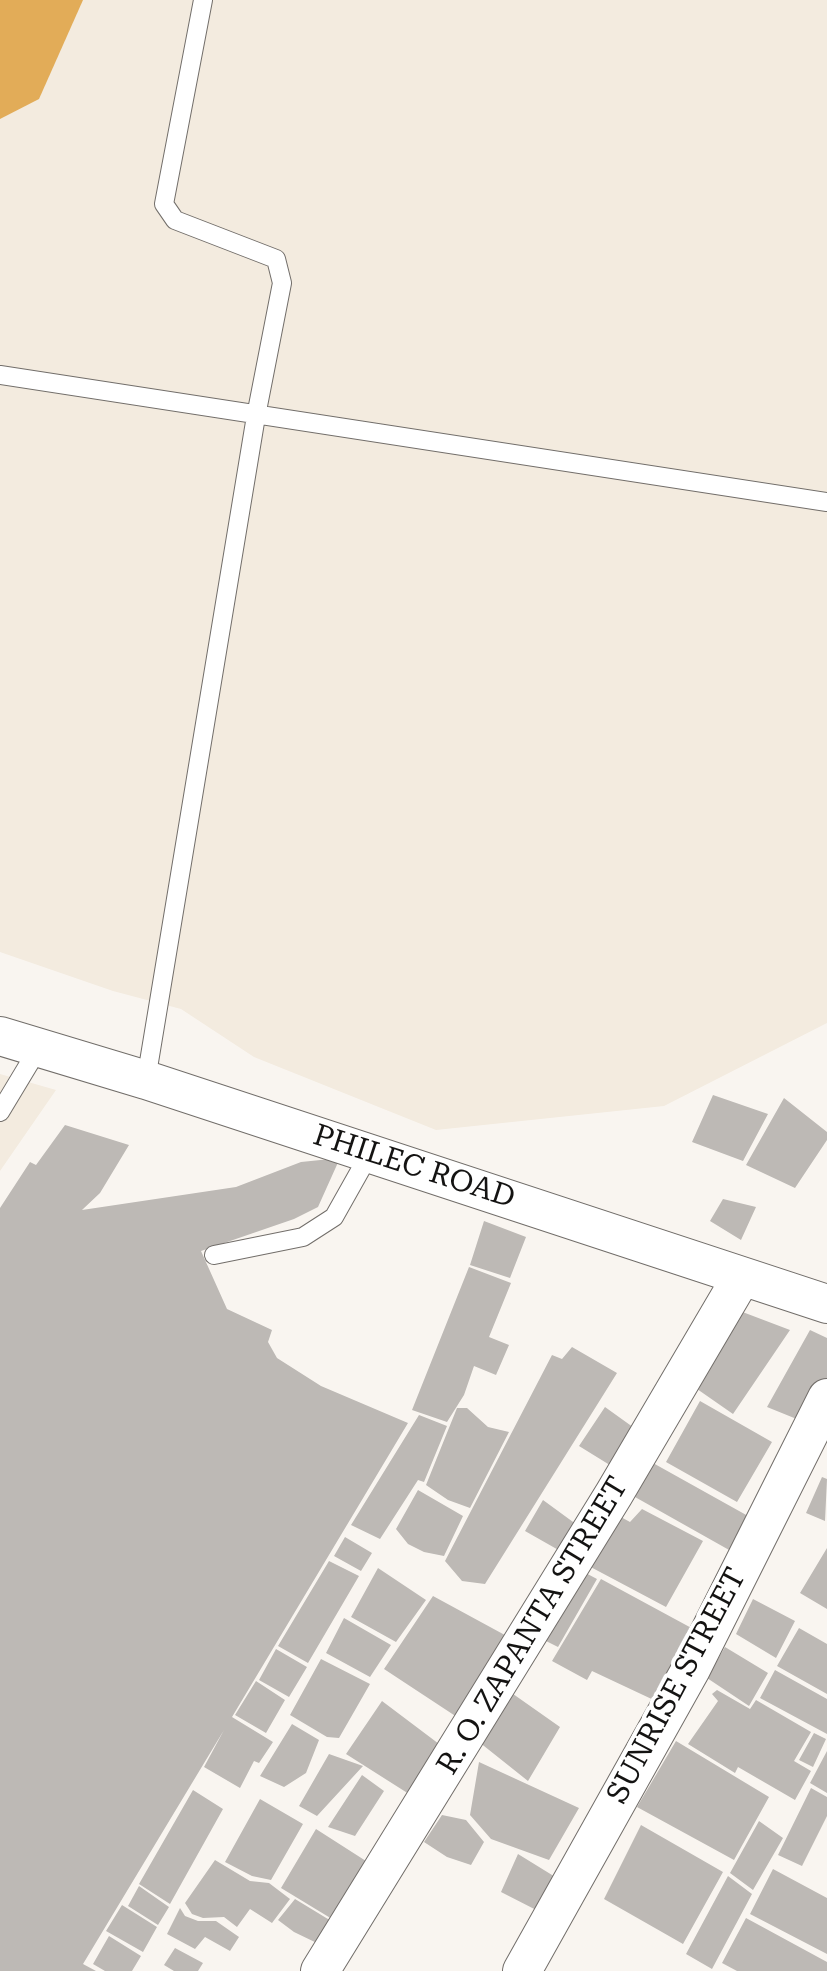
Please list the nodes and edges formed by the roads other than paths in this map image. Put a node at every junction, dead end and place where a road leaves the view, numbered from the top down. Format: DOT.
graph roads {
  1 [pos="203,0"];
  2 [pos="0,375"];
  3 [pos="256,416"];
  4 [pos="827,502"];
  5 [pos="0,1036"];
  6 [pos="38,1049"];
  7 [pos="146,1080"];
  8 [pos="0,1112"];
  9 [pos="370,1153"];
  10 [pos="214,1256"];
  11 [pos="741,1278"];
  12 [pos="827,1304"];
  13 [pos="827,1398"];
  14 [pos="320,1971"];
  15 [pos="522,1971"];
  1 -- 3 [label="lane"];
  2 -- 3 [label="lane"];
  3 -- 4 [label="lane"];
  3 -- 7 [label="lane"];
  5 -- 6 [label="street, PHILEC ROAD"];
  6 -- 7 [label="street, PHILEC ROAD"];
  6 -- 8 [label="lane"];
  7 -- 9 [label="street, PHILEC ROAD"];
  9 -- 10 [label="lane"];
  9 -- 11 [label="street, PHILEC ROAD"];
  11 -- 12 [label="street, PHILEC ROAD"];
  11 -- 14 [label="street, R. O. ZAPANTA STREET"];
  13 -- 15 [label="street, SUNRISE STREET"];
}
